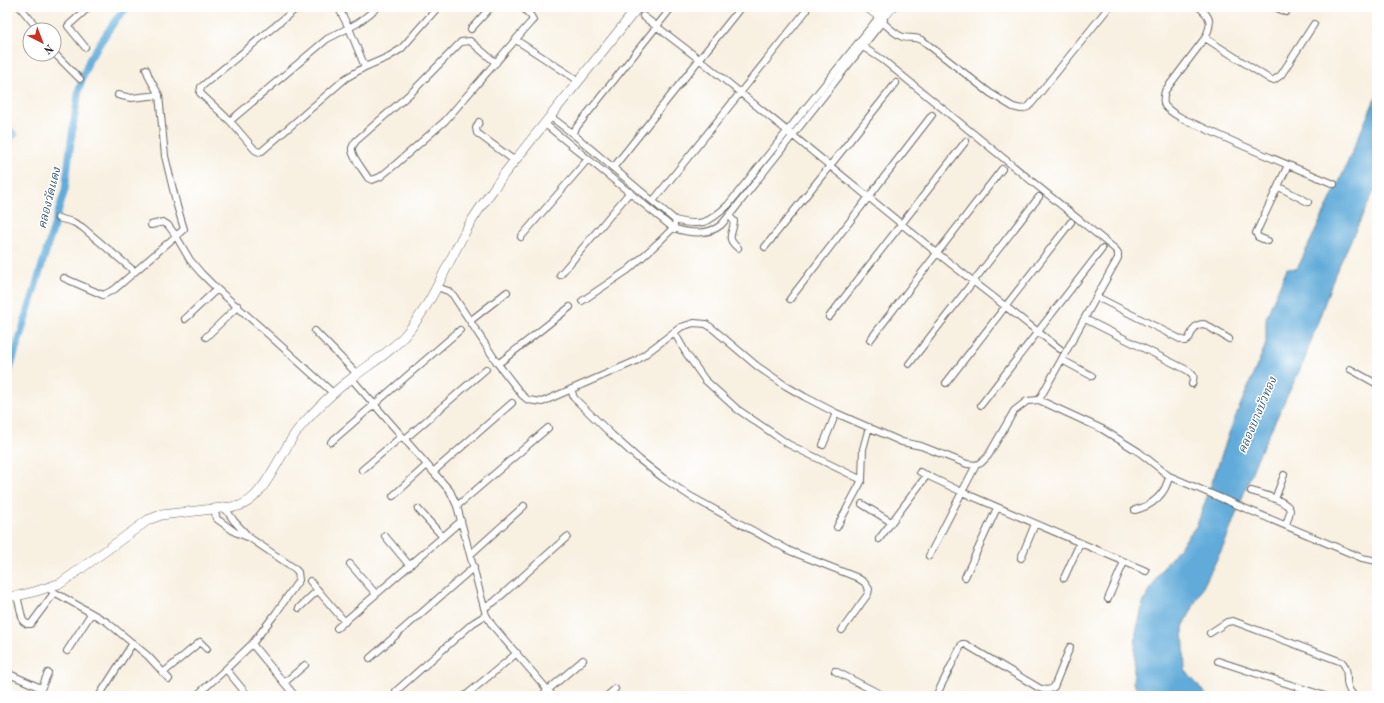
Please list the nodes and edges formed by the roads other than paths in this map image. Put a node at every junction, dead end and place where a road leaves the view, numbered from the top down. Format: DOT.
graph roads {
  1 [pos="20,7"];
  2 [pos="89,7"];
  3 [pos="298,7"];
  4 [pos="338,7"];
  5 [pos="378,7"];
  6 [pos="438,7"];
  7 [pos="491,7"];
  8 [pos="522,7"];
  9 [pos="638,7"];
  10 [pos="672,7"];
  11 [pos="741,7"];
  12 [pos="867,7"];
  13 [pos="1109,7"];
  14 [pos="1199,7"];
  15 [pos="1275,7"];
  16 [pos="806,11"];
  17 [pos="1286,12"];
  18 [pos="643,16"];
  19 [pos="884,16"];
  20 [pos="32,22"];
  21 [pos="1314,24"];
  22 [pos="657,26"];
  23 [pos="349,28"];
  24 [pos="471,29"];
  25 [pos="1205,38"];
  26 [pos="516,40"];
  27 [pos="859,42"];
  28 [pos="85,47"];
  29 [pos="863,47"];
  30 [pos="699,60"];
  31 [pos="62,61"];
  32 [pos="496,63"];
  33 [pos="365,67"];
  34 [pos="146,69"];
  35 [pos="80,79"];
  36 [pos="579,81"];
  37 [pos="896,83"];
  38 [pos="740,93"];
  39 [pos="159,95"];
  40 [pos="118,96"];
  41 [pos="932,115"];
  42 [pos="548,120"];
  43 [pos="230,121"];
  44 [pos="479,122"];
  45 [pos="786,131"];
  46 [pos="572,133"];
  47 [pos="793,136"];
  48 [pos="966,141"];
  49 [pos="588,159"];
  50 [pos="515,161"];
  51 [pos="1288,165"];
  52 [pos="830,166"];
  53 [pos="613,168"];
  54 [pos="1002,169"];
  55 [pos="1334,184"];
  56 [pos="1278,186"];
  57 [pos="630,192"];
  58 [pos="1039,196"];
  59 [pos="869,197"];
  60 [pos="653,201"];
  61 [pos="1308,202"];
  62 [pos="729,216"];
  63 [pos="58,218"];
  64 [pos="675,220"];
  65 [pos="1071,222"];
  66 [pos="902,224"];
  67 [pos="151,225"];
  68 [pos="673,228"];
  69 [pos="176,236"];
  70 [pos="521,237"];
  71 [pos="1268,241"];
  72 [pos="765,247"];
  73 [pos="738,248"];
  74 [pos="1102,249"];
  75 [pos="937,253"];
  76 [pos="134,271"];
  77 [pos="560,275"];
  78 [pos="64,278"];
  79 [pos="974,281"];
  80 [pos="437,287"];
  81 [pos="217,289"];
  82 [pos="507,292"];
  83 [pos="1097,297"];
  84 [pos="790,299"];
  85 [pos="582,301"];
  86 [pos="238,306"];
  87 [pos="1006,306"];
  88 [pos="570,308"];
  89 [pos="829,317"];
  90 [pos="1085,318"];
  91 [pos="185,319"];
  92 [pos="470,321"];
  93 [pos="460,330"];
  94 [pos="316,331"];
  95 [pos="674,332"];
  96 [pos="1038,332"];
  97 [pos="206,337"];
  98 [pos="1229,339"];
  99 [pos="870,340"];
  100 [pos="1060,349"];
  101 [pos="1062,360"];
  102 [pos="498,364"];
  103 [pos="909,364"];
  104 [pos="486,369"];
  105 [pos="1350,369"];
  106 [pos="354,376"];
  107 [pos="1092,376"];
  108 [pos="946,383"];
  109 [pos="1192,384"];
  110 [pos="1377,384"];
  111 [pos="571,389"];
  112 [pos="333,393"];
  113 [pos="1039,400"];
  114 [pos="512,403"];
  115 [pos="374,404"];
  116 [pos="981,405"];
  117 [pos="836,413"];
  118 [pos="869,427"];
  119 [pos="548,428"];
  120 [pos="403,438"];
  121 [pos="331,442"];
  122 [pos="823,445"];
  123 [pos="427,465"];
  124 [pos="976,465"];
  125 [pos="362,470"];
  126 [pos="433,472"];
  127 [pos="920,472"];
  128 [pos="927,475"];
  129 [pos="1284,475"];
  130 [pos="1169,476"];
  131 [pos="862,480"];
  132 [pos="1251,490"];
  133 [pos="962,492"];
  134 [pos="393,496"];
  135 [pos="1275,499"];
  136 [pos="862,504"];
  137 [pos="457,506"];
  138 [pos="524,506"];
  139 [pos="225,508"];
  140 [pos="997,508"];
  141 [pos="418,509"];
  142 [pos="214,510"];
  143 [pos="1135,510"];
  144 [pos="461,521"];
  145 [pos="891,522"];
  146 [pos="1035,524"];
  147 [pos="1286,525"];
  148 [pos="837,526"];
  149 [pos="384,536"];
  150 [pos="443,537"];
  151 [pos="567,537"];
  152 [pos="250,538"];
  153 [pos="879,539"];
  154 [pos="1080,543"];
  155 [pos="471,554"];
  156 [pos="929,556"];
  157 [pos="1021,558"];
  158 [pos="1377,559"];
  159 [pos="1124,562"];
  160 [pos="350,564"];
  161 [pos="410,566"];
  162 [pos="474,566"];
  163 [pos="1146,571"];
  164 [pos="965,577"];
  165 [pos="1064,578"];
  166 [pos="310,581"];
  167 [pos="318,590"];
  168 [pos="51,591"];
  169 [pos="376,594"];
  170 [pos="7,596"];
  171 [pos="17,596"];
  172 [pos="1108,599"];
  173 [pos="299,608"];
  174 [pos="484,608"];
  175 [pos="91,614"];
  176 [pos="486,615"];
  177 [pos="345,622"];
  178 [pos="337,628"];
  179 [pos="842,630"];
  180 [pos="1210,633"];
  181 [pos="133,643"];
  182 [pos="252,644"];
  183 [pos="1070,647"];
  184 [pos="207,649"];
  185 [pos="67,651"];
  186 [pos="517,653"];
  187 [pos="370,658"];
  188 [pos="583,660"];
  189 [pos="1218,661"];
  190 [pos="305,665"];
  191 [pos="226,669"];
  192 [pos="835,671"];
  193 [pos="7,673"];
  194 [pos="48,673"];
  195 [pos="163,673"];
  196 [pos="169,679"];
  197 [pos="284,683"];
  198 [pos="41,688"];
  199 [pos="615,689"];
  200 [pos="548,690"];
  201 [pos="396,691"];
  202 [pos="38,696"];
  203 [pos="101,696"];
  204 [pos="196,696"];
  205 [pos="248,696"];
  206 [pos="295,696"];
  207 [pos="466,696"];
  208 [pos="542,696"];
  209 [pos="553,696"];
  210 [pos="607,696"];
  211 [pos="884,696"];
  212 [pos="936,696"];
  213 [pos="1325,696"];
  214 [pos="1354,696"];
  1 -- 20 [label="street"];
  2 -- 28 [label="street"];
  3 -- 43 [label="street"];
  4 -- 23 [label="street"];
  5 -- 23 [label="street"];
  6 -- 33 [label="street"];
  7 -- 24 [label="street"];
  8 -- 26 [label="street"];
  9 -- 36 [label="street"];
  10 -- 22 [label="street"];
  11 -- 30 [label="street"];
  12 -- 19 [label="street"];
  13 -- 19 [label="street"];
  14 -- 25 [label="street"];
  15 -- 17 [label="street"];
  16 -- 38 [label="street"];
  18 -- 22 [label="street"];
  19 -- 27 [label="street"];
  19 -- 29 [label="street"];
  21 -- 25 [label="street"];
  22 -- 30 [label="street"];
  22 -- 46 [label="street"];
  23 -- 33 [label="street"];
  23 -- 43 [label="street"];
  25 -- 51 [label="street"];
  26 -- 32 [label="street"];
  26 -- 36 [label="street"];
  27 -- 29 [label="street"];
  27 -- 45 [label="street"];
  29 -- 47 [label="street"];
  29 -- 83 [label="street"];
  30 -- 38 [label="street"];
  30 -- 53 [label="street"];
  31 -- 35 [label="street"];
  32 -- 32 [label="street"];
  33 -- 43 [label="street"];
  34 -- 39 [label="street"];
  36 -- 42 [label="street"];
  37 -- 52 [label="street"];
  38 -- 45 [label="street"];
  38 -- 60 [label="street"];
  39 -- 40 [label="street"];
  39 -- 69 [label="street"];
  41 -- 59 [label="street"];
  42 -- 46 [label="street"];
  42 -- 49 [label="street"];
  42 -- 50 [label="street"];
  44 -- 50 [label="street"];
  45 -- 47 [label="street"];
  45 -- 64 [label="street"];
  46 -- 53 [label="street"];
  47 -- 52 [label="street"];
  47 -- 62 [label="street"];
  48 -- 66 [label="street"];
  49 -- 57 [label="street"];
  49 -- 70 [label="street"];
  50 -- 80 [label="street"];
  51 -- 55 [label="street"];
  51 -- 56 [label="street"];
  52 -- 59 [label="street"];
  52 -- 72 [label="street"];
  53 -- 60 [label="street"];
  54 -- 75 [label="street"];
  56 -- 61 [label="street"];
  56 -- 71 [label="street"];
  57 -- 68 [label="street"];
  57 -- 77 [label="street"];
  58 -- 79 [label="street"];
  59 -- 66 [label="street"];
  59 -- 84 [label="street"];
  60 -- 64 [label="street"];
  62 -- 68 [label="street"];
  62 -- 73 [label="street"];
  63 -- 76 [label="street"];
  64 -- 68 [label="street"];
  65 -- 87 [label="street"];
  66 -- 75 [label="street"];
  66 -- 89 [label="street"];
  67 -- 69 [label="street"];
  68 -- 85 [label="street"];
  69 -- 76 [label="street"];
  69 -- 81 [label="street"];
  74 -- 96 [label="street"];
  75 -- 79 [label="street"];
  75 -- 99 [label="street"];
  76 -- 78 [label="street"];
  79 -- 87 [label="street"];
  79 -- 103 [label="street"];
  80 -- 92 [label="street"];
  80 -- 106 [label="street"];
  81 -- 86 [label="street"];
  81 -- 91 [label="street"];
  82 -- 92 [label="street"];
  83 -- 90 [label="street"];
  83 -- 98 [label="street"];
  86 -- 97 [label="street"];
  86 -- 112 [label="street"];
  87 -- 96 [label="street"];
  87 -- 108 [label="street"];
  88 -- 102 [label="street"];
  90 -- 101 [label="street"];
  90 -- 109 [label="street"];
  92 -- 102 [label="street"];
  93 -- 115 [label="street"];
  94 -- 106 [label="street"];
  95 -- 111 [label="street"];
  95 -- 117 [label="street"];
  95 -- 131 [label="street"];
  96 -- 100 [label="street"];
  96 -- 116 [label="street"];
  101 -- 107 [label="street"];
  101 -- 113 [label="street"];
  102 -- 111 [label="street"];
  104 -- 120 [label="street"];
  105 -- 110 [label="street"];
  106 -- 112 [label="street"];
  106 -- 115 [label="street"];
  111 -- 179 [label="street"];
  112 -- 139 [label="street"];
  113 -- 124 [label="street"];
  113 -- 130 [label="street"];
  114 -- 126 [label="street"];
  115 -- 120 [label="street"];
  115 -- 121 [label="street"];
  117 -- 118 [label="street"];
  117 -- 122 [label="street"];
  118 -- 124 [label="street"];
  118 -- 131 [label="street"];
  119 -- 137 [label="street"];
  120 -- 123 [label="street"];
  120 -- 125 [label="street"];
  123 -- 126 [label="street"];
  123 -- 134 [label="street"];
  124 -- 133 [label="street"];
  126 -- 137 [label="street"];
  127 -- 128 [label="street"];
  128 -- 133 [label="street"];
  128 -- 145 [label="street"];
  129 -- 135 [label="street"];
  130 -- 143 [label="street"];
  130 -- 147 [label="street"];
  131 -- 148 [label="street"];
  132 -- 135 [label="street"];
  133 -- 140 [label="street"];
  133 -- 156 [label="street"];
  135 -- 147 [label="street"];
  136 -- 145 [label="street"];
  137 -- 144 [label="street"];
  138 -- 155 [label="street"];
  139 -- 142 [label="street"];
  139 -- 152 [label="street"];
  140 -- 146 [label="street"];
  140 -- 164 [label="street"];
  141 -- 150 [label="street"];
  142 -- 152 [label="street"];
  142 -- 168 [label="street"];
  144 -- 150 [label="street"];
  144 -- 155 [label="street"];
  145 -- 153 [label="street"];
  146 -- 154 [label="street"];
  146 -- 157 [label="street"];
  147 -- 158 [label="street"];
  149 -- 161 [label="street"];
  150 -- 161 [label="street"];
  151 -- 174 [label="street"];
  152 -- 182 [label="street"];
  154 -- 159 [label="street"];
  154 -- 165 [label="street"];
  155 -- 162 [label="street"];
  159 -- 163 [label="street"];
  159 -- 172 [label="street"];
  160 -- 169 [label="street"];
  161 -- 169 [label="street"];
  162 -- 174 [label="street"];
  162 -- 187 [label="street"];
  166 -- 167 [label="street"];
  167 -- 173 [label="street"];
  167 -- 177 [label="street"];
  168 -- 171 [label="street"];
  168 -- 171 [label="street"];
  168 -- 175 [label="street"];
  169 -- 177 [label="street"];
  170 -- 171 [label="street"];
  174 -- 176 [label="street"];
  175 -- 181 [label="street"];
  175 -- 185 [label="street"];
  176 -- 186 [label="street"];
  176 -- 201 [label="street"];
  177 -- 178 [label="street"];
  180 -- 214 [label="street"];
  181 -- 195 [label="street"];
  181 -- 203 [label="street"];
  182 -- 191 [label="street"];
  182 -- 197 [label="street"];
  183 -- 212 [label="street"];
  184 -- 195 [label="street"];
  186 -- 200 [label="street"];
  186 -- 207 [label="street"];
  188 -- 200 [label="street"];
  189 -- 213 [label="street"];
  190 -- 197 [label="street"];
  191 -- 204 [label="street"];
  191 -- 205 [label="street"];
  192 -- 211 [label="street"];
  193 -- 198 [label="street"];
  194 -- 198 [label="street"];
  195 -- 196 [label="street"];
  197 -- 206 [label="street"];
  198 -- 202 [label="street"];
  199 -- 210 [label="street"];
  200 -- 208 [label="street"];
  200 -- 209 [label="street"];
}
